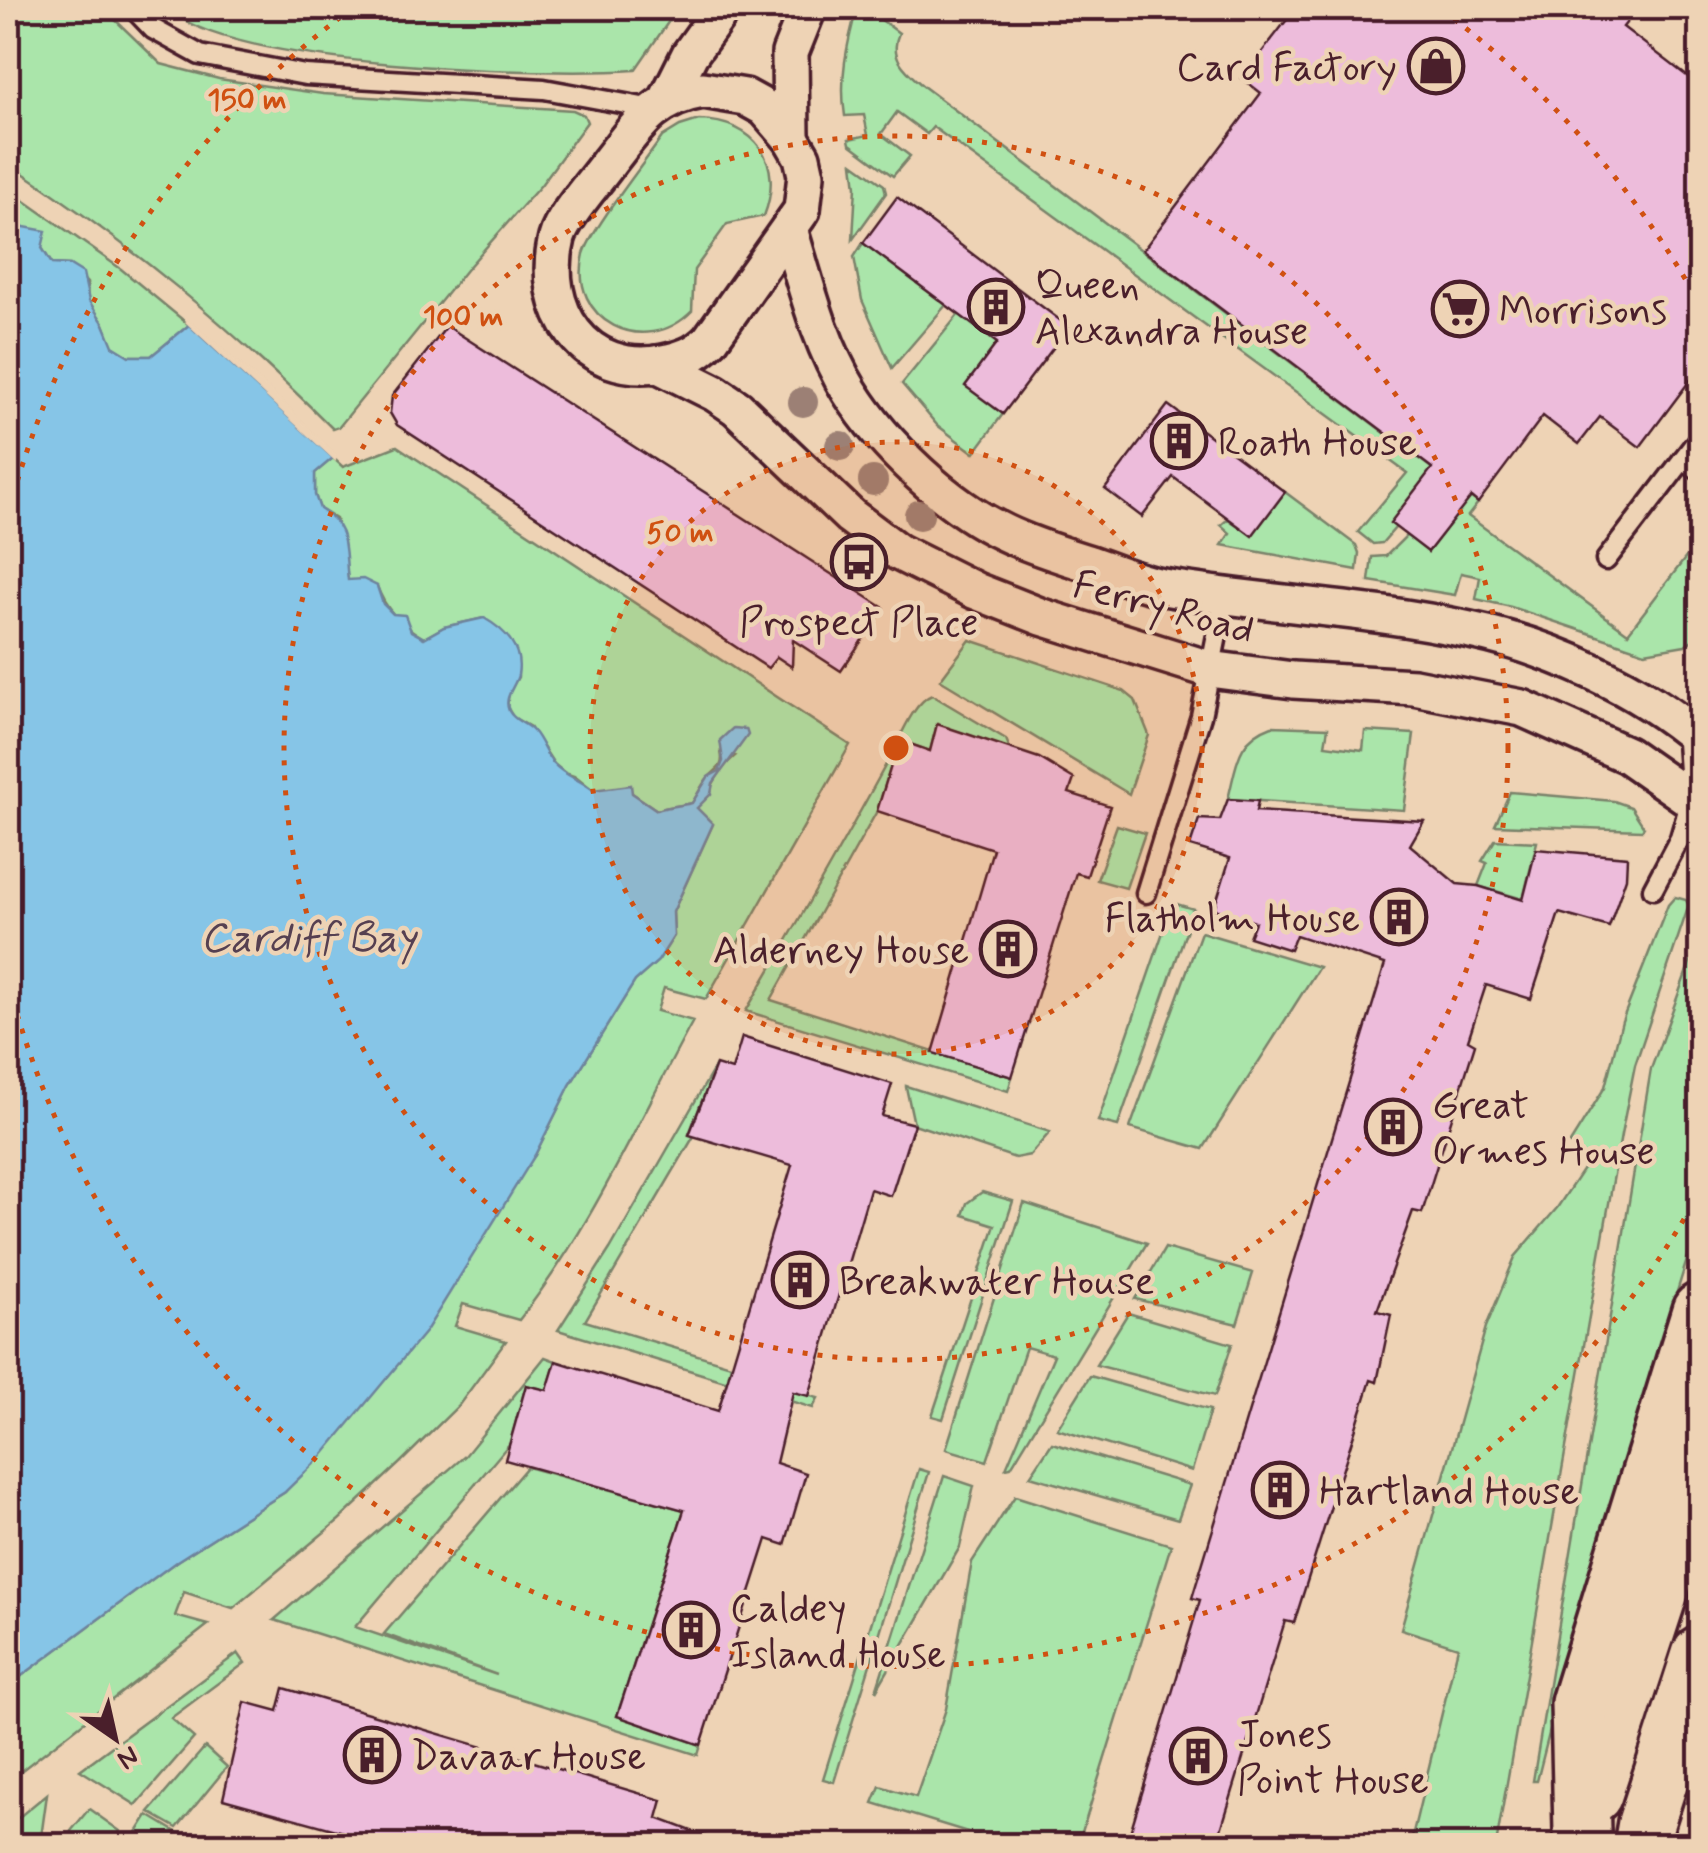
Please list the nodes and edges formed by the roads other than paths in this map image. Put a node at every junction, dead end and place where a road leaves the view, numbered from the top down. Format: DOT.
graph roads {
  1 [pos="133,8"];
  2 [pos="723,8"];
  3 [pos="808,8"];
  4 [pos="660,104"];
  5 [pos="791,138"];
  6 [pos="789,229"];
  7 [pos="657,364"];
  8 [pos="1700,437"];
  9 [pos="1683,459"];
  10 [pos="1700,472"];
  11 [pos="1606,560"];
  12 [pos="1225,595"];
  13 [pos="1209,669"];
  14 [pos="1696,724"];
  15 [pos="1697,800"];
  16 [pos="1653,889"];
  17 [pos="1146,892"];
  18 [pos="1700,1311"];
  19 [pos="1700,1469"];
  20 [pos="1700,1655"];
  21 [pos="1700,1738"];
  22 [pos="1644,1834"];
  23 [pos="1581,1839"];
  1 -- 4 [label="lane"];
  2 -- 4 [label="street"];
  3 -- 5 [label="street"];
  4 -- 5 [label="street"];
  4 -- 7 [label="street"];
  5 -- 6 [label="street"];
  6 -- 7 [label="street"];
  6 -- 12 [label="street, Ferry Road"];
  7 -- 13 [label="street, Ferry Road"];
  8 -- 9 [label="lane"];
  9 -- 10 [label="lane"];
  9 -- 11 [label="lane"];
  12 -- 13 [label="lane"];
  12 -- 14 [label="street, Ferry Road"];
  13 -- 15 [label="street, Ferry Road"];
  13 -- 17 [label="lane"];
  14 -- 15 [label="lane"];
  15 -- 16 [label="lane"];
  18 -- 23 [label="main road"];
  19 -- 23 [label="main road"];
  20 -- 22 [label="main road"];
  21 -- 22 [label="main road"];
}
